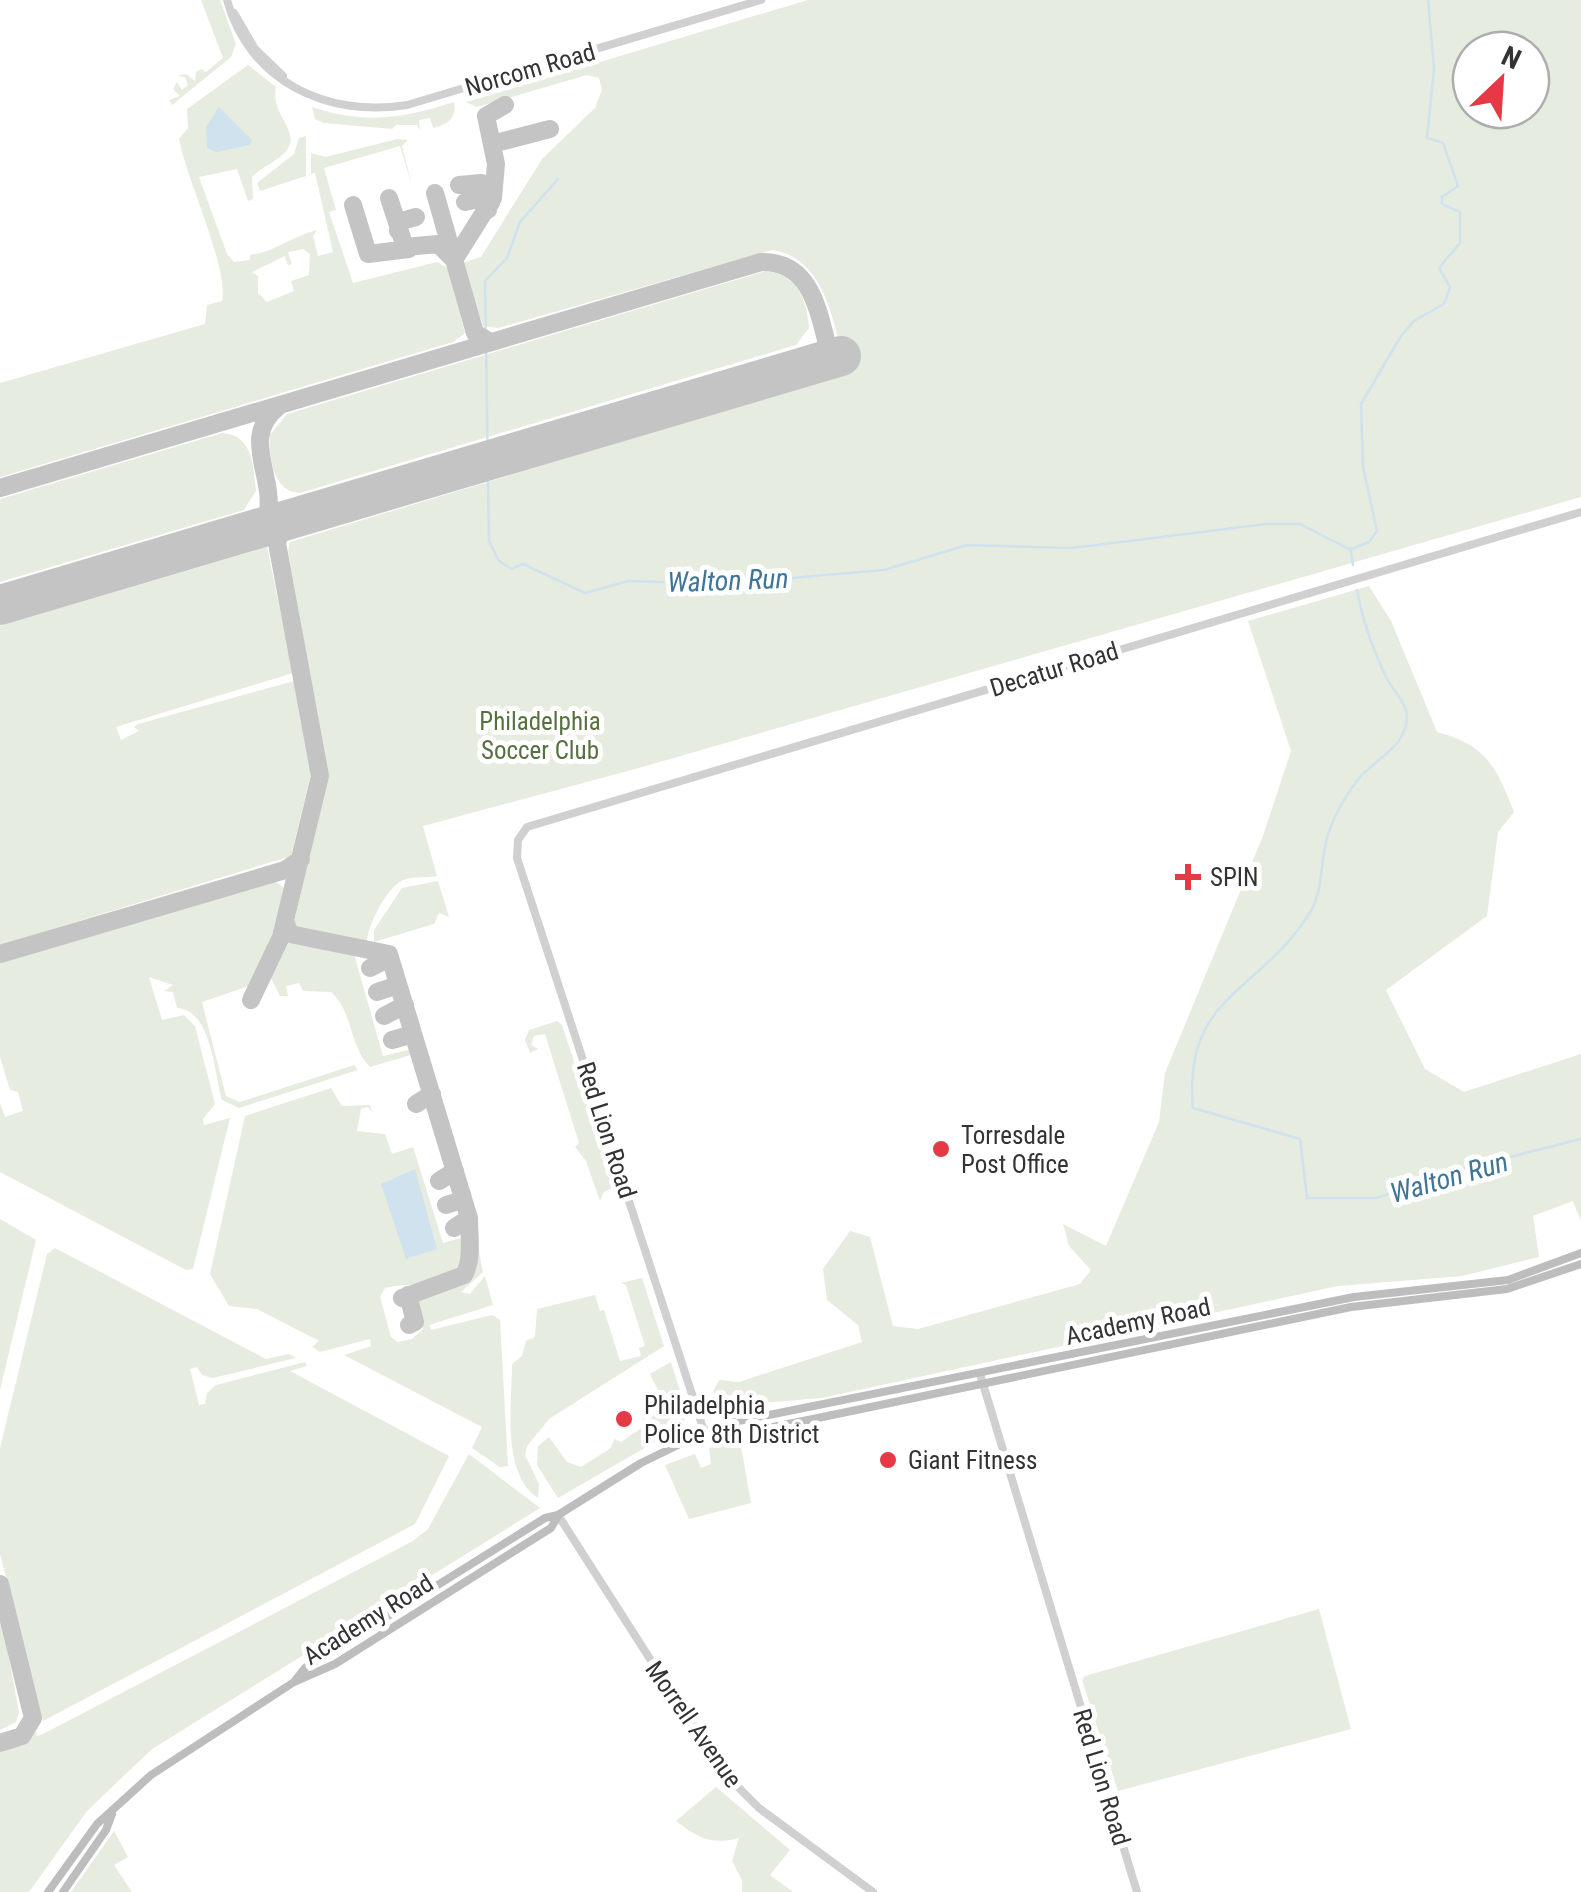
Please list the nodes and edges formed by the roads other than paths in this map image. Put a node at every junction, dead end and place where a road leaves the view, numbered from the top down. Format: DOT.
graph roads {
  1 [pos="228,0"];
  2 [pos="761,0"];
  3 [pos="298,89"];
  4 [pos="1581,512"];
  5 [pos="527,827"];
  6 [pos="1581,1253"];
  7 [pos="1581,1264"];
  8 [pos="981,1379"];
  9 [pos="705,1435"];
  10 [pos="558,1515"];
  11 [pos="112,1814"];
  12 [pos="48,1892"];
  13 [pos="63,1892"];
  14 [pos="873,1892"];
  15 [pos="1138,1892"];
  1 -- 3 [label="street, Norcom Road"];
  1 -- 3 [label="street, Norcom Road"];
  2 -- 3 [label="street, Norcom Road"];
  4 -- 5 [label="street, Decatur Road"];
  5 -- 9 [label="street, Red Lion Road"];
  6 -- 8 [label="main road, Academy Road"];
  7 -- 8 [label="main road, Academy Road"];
  8 -- 9 [label="main road, Academy Road"];
  8 -- 15 [label="street, Red Lion Road"];
  9 -- 10 [label="main road, Academy Road"];
  10 -- 11 [label="main road, Academy Road"];
  10 -- 14 [label="street, Morrell Avenue"];
  11 -- 12 [label="main road, Academy Road"];
  11 -- 13 [label="main road, Academy Road"];
}
